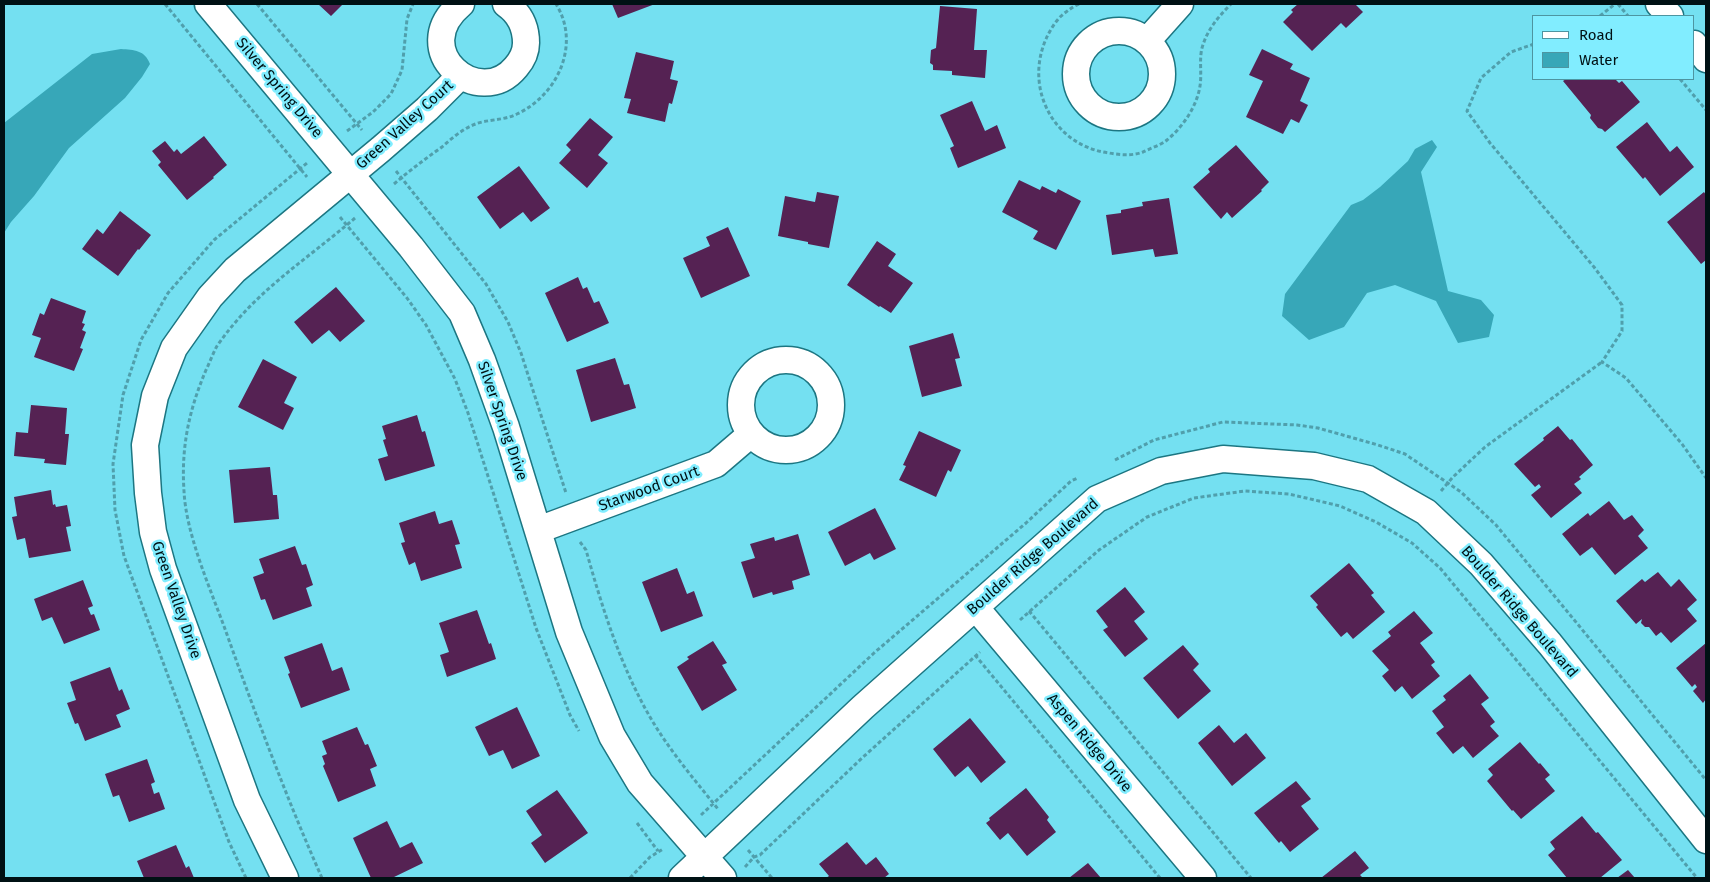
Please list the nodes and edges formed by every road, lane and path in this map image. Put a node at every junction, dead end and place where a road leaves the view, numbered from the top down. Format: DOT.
graph roads {
  1 [pos="165,4"];
  2 [pos="208,4"];
  3 [pos="413,4"];
  4 [pos="461,4"];
  5 [pos="506,4"];
  6 [pos="556,4"];
  7 [pos="1079,4"];
  8 [pos="1180,4"];
  9 [pos="1230,4"];
  10 [pos="1616,4"];
  11 [pos="1659,4"];
  12 [pos="1601,15"];
  13 [pos="1627,15"];
  14 [pos="1669,15"];
  15 [pos="1147,41"];
  16 [pos="1532,45"];
  17 [pos="1695,45"];
  18 [pos="1706,59"];
  19 [pos="460,76"];
  20 [pos="1681,80"];
  21 [pos="1706,110"];
  22 [pos="328,147"];
  23 [pos="300,169"];
  24 [pos="349,174"];
  25 [pos="323,197"];
  26 [pos="374,202"];
  27 [pos="346,225"];
  28 [pos="1602,362"];
  29 [pos="751,434"];
  30 [pos="1394,450"];
  31 [pos="1706,478"];
  32 [pos="1447,483"];
  33 [pos="538,530"];
  34 [pos="976,608"];
  35 [pos="1029,611"];
  36 [pos="1000,637"];
  37 [pos="975,655"];
  38 [pos="583,738"];
  39 [pos="1706,780"];
  40 [pos="717,800"];
  41 [pos="708,808"];
  42 [pos="636,822"];
  43 [pos="1706,840"];
  44 [pos="666,848"];
  45 [pos="658,851"];
  46 [pos="705,857"];
  47 [pos="732,875"];
  48 [pos="246,878"];
  49 [pos="285,878"];
  50 [pos="322,878"];
  51 [pos="630,878"];
  52 [pos="682,878"];
  53 [pos="1160,878"];
  54 [pos="1203,878"];
  55 [pos="1251,878"];
  56 [pos="1697,878"];
  1 -- 23 [label="path"];
  2 -- 22 [label="street, Silver Spring Drive"];
  3 -- 22 [label="path"];
  4 -- 19 [label="street, Green Valley Court"];
  5 -- 19 [label="street, Green Valley Court"];
  6 -- 26 [label="path"];
  7 -- 9 [label="path"];
  8 -- 15 [label="street"];
  10 -- 12 [label="path"];
  10 -- 13 [label="path"];
  11 -- 14 [label="street"];
  16 -- 28 [label="path"];
  17 -- 18 [label="street"];
  19 -- 24 [label="street, Green Valley Court"];
  20 -- 21 [label="path"];
  22 -- 23 [label="path"];
  22 -- 24 [label="street, Silver Spring Drive"];
  23 -- 25 [label="path"];
  23 -- 48 [label="path"];
  24 -- 25 [label="street, Green Valley Drive"];
  24 -- 26 [label="street, Silver Spring Drive"];
  25 -- 27 [label="path"];
  25 -- 49 [label="street, Green Valley Drive"];
  26 -- 27 [label="path"];
  26 -- 33 [label="street, Silver Spring Drive"];
  27 -- 38 [label="path"];
  27 -- 50 [label="path"];
  28 -- 31 [label="path"];
  28 -- 32 [label="path"];
  29 -- 33 [label="street, Starwood Court"];
  30 -- 32 [label="path"];
  32 -- 39 [label="path"];
  33 -- 46 [label="street, Silver Spring Drive"];
  34 -- 36 [label="street, Aspen Ridge Drive"];
  34 -- 43 [label="street, Boulder Ridge Boulevard"];
  34 -- 46 [label="street, Boulder Ridge Boulevard"];
  35 -- 36 [label="path"];
  35 -- 55 [label="path"];
  35 -- 56 [label="path"];
  36 -- 37 [label="path"];
  36 -- 54 [label="street, Aspen Ridge Drive"];
  37 -- 47 [label="path"];
  37 -- 53 [label="path"];
  40 -- 41 [label="path"];
  42 -- 45 [label="path"];
  44 -- 45 [label="path"];
  45 -- 51 [label="path"];
  46 -- 47 [label="street, Silver Spring Drive"];
  46 -- 52 [label="street, Boulder Ridge Boulevard"];
}
